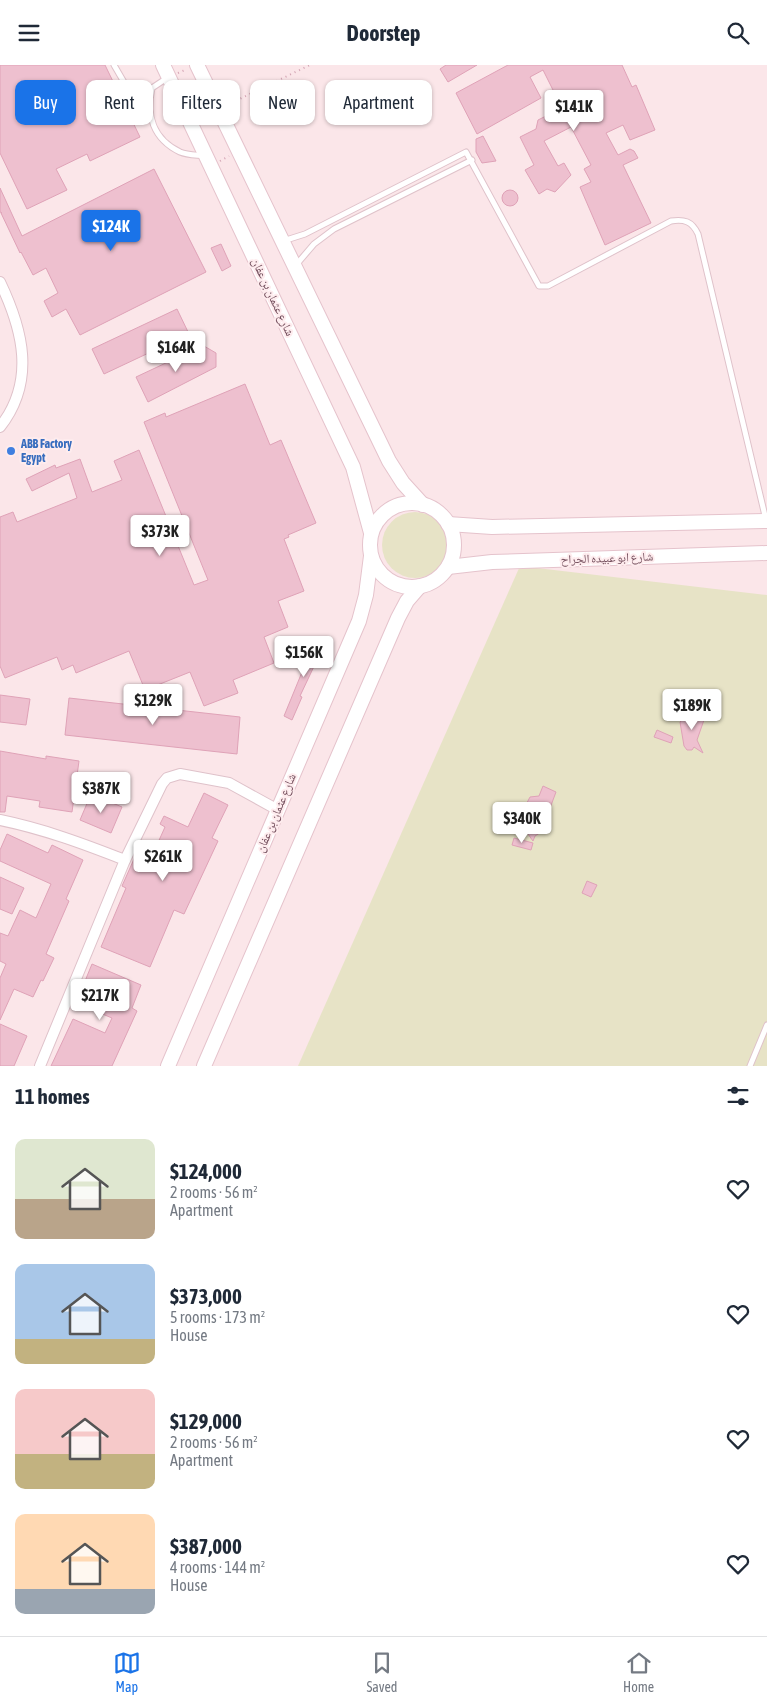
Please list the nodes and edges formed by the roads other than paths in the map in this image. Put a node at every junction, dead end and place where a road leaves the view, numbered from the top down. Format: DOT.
graph roads {
  1 [pos="114,65"];
  2 [pos="196,65"];
  3 [pos="166,71"];
  4 [pos="123,80"];
  5 [pos="153,87"];
  6 [pos="153,124"];
  7 [pos="472,160"];
  8 [pos="209,161"];
  9 [pos="283,241"];
  10 [pos="294,267"];
  11 [pos="0,282"];
  12 [pos="0,427"];
  13 [pos="423,505"];
  14 [pos="767,521"];
  15 [pos="448,524"];
  16 [pos="371,533"];
  17 [pos="767,553"];
  18 [pos="371,556"];
  19 [pos="448,567"];
  20 [pos="420,586"];
  21 [pos="278,810"];
  22 [pos="0,821"];
  23 [pos="125,860"];
  24 [pos="767,1025"];
  25 [pos="40,1066"];
  26 [pos="168,1066"];
  27 [pos="204,1066"];
  28 [pos="750,1066"];
  1 -- 4 [label="lane"];
  2 -- 9 [label="main road"];
  3 -- 5 [label="lane"];
  3 -- 8 [label="main road, شارع عثمان بن عفان"];
  6 -- 8 [label="lane"];
  7 -- 9 [label="lane"];
  7 -- 10 [label="lane"];
  7 -- 14 [label="lane"];
  8 -- 16 [label="main road, شارع عثمان بن عفان"];
  9 -- 10 [label="main road"];
  10 -- 13 [label="main road"];
  11 -- 12 [label="street"];
  13 -- 15 [label="main road"];
  13 -- 16 [label="main road"];
  14 -- 15 [label="main road"];
  15 -- 19 [label="main road"];
  16 -- 18 [label="main road"];
  17 -- 19 [label="main road, شارع ابو عبيده الجراح"];
  18 -- 20 [label="main road"];
  18 -- 21 [label="main road, شارع عثمان بن عفان"];
  19 -- 20 [label="main road"];
  20 -- 27 [label="main road"];
  21 -- 23 [label="street"];
  21 -- 26 [label="main road, شارع عثمان بن عفان"];
  22 -- 23 [label="street"];
  23 -- 25 [label="street"];
  24 -- 28 [label="lane"];
}
